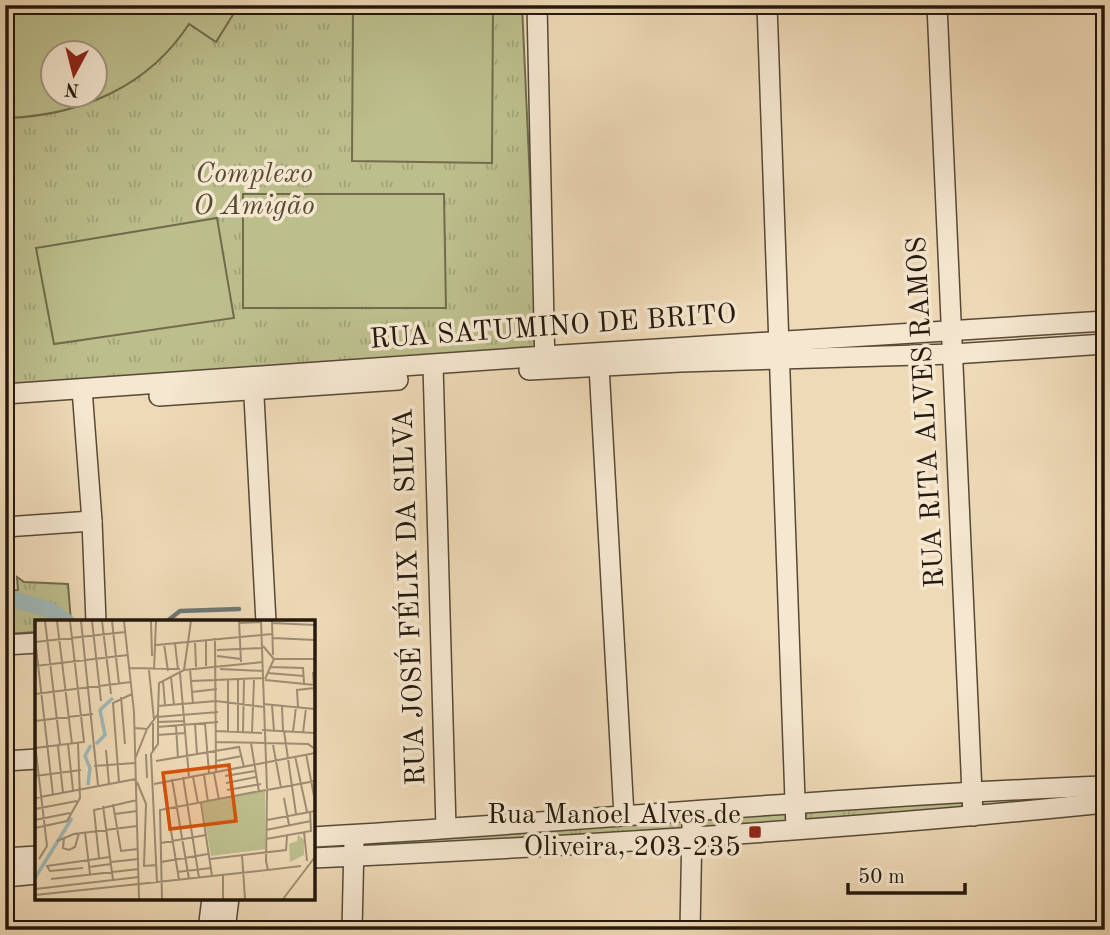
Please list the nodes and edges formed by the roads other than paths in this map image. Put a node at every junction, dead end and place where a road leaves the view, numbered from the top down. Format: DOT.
graph roads {
  1 [pos="537,5"];
  2 [pos="767,5"];
  3 [pos="937,5"];
  4 [pos="1105,321"];
  5 [pos="951,330"];
  6 [pos="1105,344"];
  7 [pos="781,351"];
  8 [pos="953,354"];
  9 [pos="545,362"];
  10 [pos="599,366"];
  11 [pos="433,371"];
  12 [pos="253,383"];
  13 [pos="5,394"];
  14 [pos="83,395"];
  15 [pos="5,407"];
  16 [pos="92,521"];
  17 [pos="5,527"];
  18 [pos="96,620"];
  19 [pos="266,620"];
  20 [pos="35,643"];
  21 [pos="5,645"];
  22 [pos="35,759"];
  23 [pos="5,761"];
  24 [pos="1105,786"];
  25 [pos="972,791"];
  26 [pos="1105,803"];
  27 [pos="795,804"];
  28 [pos="692,813"];
  29 [pos="624,816"];
  30 [pos="973,816"];
  31 [pos="446,828"];
  32 [pos="796,829"];
  33 [pos="355,835"];
  34 [pos="692,836"];
  35 [pos="315,837"];
  36 [pos="35,856"];
  37 [pos="354,857"];
  38 [pos="5,858"];
  39 [pos="315,859"];
  40 [pos="35,874"];
  41 [pos="5,877"];
  42 [pos="212,900"];
  43 [pos="229,900"];
  44 [pos="208,930"];
  45 [pos="225,930"];
  46 [pos="352,930"];
  47 [pos="690,930"];
  1 -- 9 [label="street"];
  2 -- 7 [label="street"];
  3 -- 5 [label="street, RUA RITA ALVES RAMOS"];
  4 -- 5 [label="street, RUA SATUMINO DE BRITO"];
  5 -- 7 [label="street, RUA SATUMINO DE BRITO"];
  5 -- 8 [label="street, RUA RITA ALVES RAMOS"];
  6 -- 8 [label="street, RUA SATUMINO DE BRITO"];
  7 -- 8 [label="street, RUA SATUMINO DE BRITO"];
  7 -- 9 [label="street, RUA SATUMINO DE BRITO"];
  7 -- 10 [label="street, RUA SATUMINO DE BRITO"];
  7 -- 27 [label="street"];
  8 -- 25 [label="street, RUA RITA ALVES RAMOS"];
  9 -- 10 [label="street, RUA SATUMINO DE BRITO"];
  9 -- 11 [label="street, RUA SATUMINO DE BRITO"];
  10 -- 29 [label="street"];
  11 -- 12 [label="street, RUA SATUMINO DE BRITO"];
  11 -- 31 [label="street, RUA JOSÉ FÉLIX DA SILVA"];
  12 -- 14 [label="street, RUA SATUMINO DE BRITO"];
  12 -- 19 [label="street"];
  13 -- 14 [label="street, RUA SATUMINO DE BRITO"];
  14 -- 15 [label="street, RUA SATUMINO DE BRITO"];
  14 -- 16 [label="street"];
  16 -- 17 [label="street"];
  16 -- 18 [label="street"];
  20 -- 21 [label="street"];
  22 -- 23 [label="street"];
  24 -- 25 [label="street"];
  25 -- 27 [label="street"];
  25 -- 30 [label="street, RUA RITA ALVES RAMOS"];
  26 -- 30 [label="street"];
  27 -- 28 [label="street"];
  27 -- 32 [label="street"];
  28 -- 29 [label="street"];
  28 -- 34 [label="street"];
  29 -- 31 [label="street"];
  30 -- 32 [label="street"];
  31 -- 33 [label="street"];
  32 -- 34 [label="street"];
  33 -- 35 [label="street"];
  33 -- 37 [label="street"];
  34 -- 37 [label="street"];
  34 -- 47 [label="street"];
  36 -- 38 [label="street"];
  37 -- 39 [label="street"];
  37 -- 46 [label="street"];
  40 -- 41 [label="street"];
  42 -- 44 [label="street"];
  43 -- 45 [label="street"];
}
